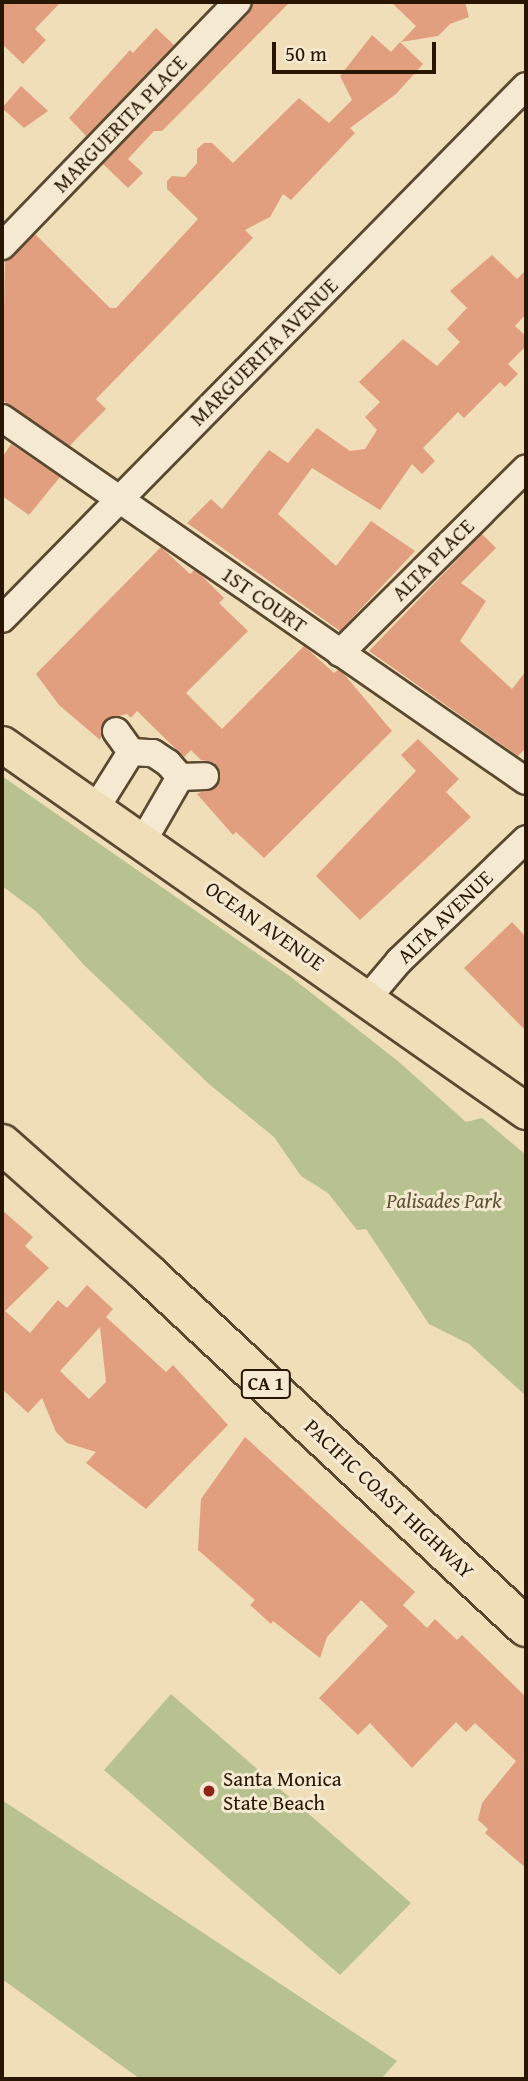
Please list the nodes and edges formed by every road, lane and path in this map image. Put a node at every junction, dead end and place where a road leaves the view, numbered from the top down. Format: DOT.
graph roads {
  1 [pos="238,2"];
  2 [pos="526,86"];
  3 [pos="2,246"];
  4 [pos="2,418"];
  5 [pos="526,468"];
  6 [pos="118,500"];
  7 [pos="2,619"];
  8 [pos="340,653"];
  9 [pos="116,730"];
  10 [pos="2,744"];
  11 [pos="131,752"];
  12 [pos="526,781"];
  13 [pos="96,808"];
  14 [pos="526,839"];
  15 [pos="144,841"];
  16 [pos="367,999"];
  17 [pos="526,1111"];
  18 [pos="2,1144"];
  19 [pos="526,1628"];
  1 -- 3 [label="street, MARGUERITA PLACE"];
  2 -- 6 [label="street, MARGUERITA AVENUE"];
  4 -- 6 [label="street, 1ST COURT"];
  5 -- 8 [label="street, ALTA PLACE"];
  6 -- 7 [label="street, MARGUERITA AVENUE"];
  6 -- 8 [label="street, 1ST COURT"];
  8 -- 12 [label="street, 1ST COURT"];
  9 -- 11 [label="street"];
  10 -- 13 [label="main road, OCEAN AVENUE"];
  11 -- 13 [label="street"];
  11 -- 15 [label="street"];
  13 -- 15 [label="main road, OCEAN AVENUE"];
  14 -- 16 [label="street, ALTA AVENUE"];
  15 -- 16 [label="main road, OCEAN AVENUE"];
  16 -- 17 [label="main road, OCEAN AVENUE"];
  18 -- 19 [label="highway, PACIFIC COAST HIGHWAY / CA 1"];
}
